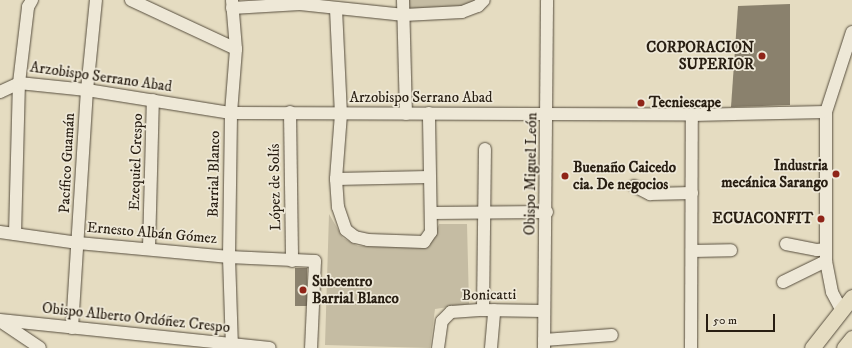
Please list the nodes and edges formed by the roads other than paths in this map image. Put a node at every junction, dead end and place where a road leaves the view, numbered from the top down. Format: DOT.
graph roads {
  1 [pos="32,0"];
  2 [pos="96,0"];
  3 [pos="131,0"];
  4 [pos="484,0"];
  5 [pos="547,0"];
  6 [pos="232,4"];
  7 [pos="403,7"];
  8 [pos="336,9"];
  9 [pos="852,32"];
  10 [pos="236,48"];
  11 [pos="19,83"];
  12 [pos="87,90"];
  13 [pos="0,92"];
  14 [pos="153,100"];
  15 [pos="290,112"];
  16 [pos="826,112"];
  17 [pos="231,113"];
  18 [pos="429,113"];
  19 [pos="341,114"];
  20 [pos="406,114"];
  21 [pos="548,114"];
  22 [pos="692,115"];
  23 [pos="485,149"];
  24 [pos="429,177"];
  25 [pos="336,180"];
  26 [pos="634,186"];
  27 [pos="692,193"];
  28 [pos="547,212"];
  29 [pos="431,213"];
  30 [pos="483,213"];
  31 [pos="0,232"];
  32 [pos="15,234"];
  33 [pos="78,243"];
  34 [pos="786,244"];
  35 [pos="149,248"];
  36 [pos="731,250"];
  37 [pos="692,251"];
  38 [pos="826,255"];
  39 [pos="229,257"];
  40 [pos="292,260"];
  41 [pos="783,282"];
  42 [pos="852,297"];
  43 [pos="488,310"];
  44 [pos="543,311"];
  45 [pos="842,311"];
  46 [pos="0,321"];
  47 [pos="72,328"];
  48 [pos="612,335"];
  49 [pos="852,338"];
  50 [pos="544,344"];
  51 [pos="232,346"];
  52 [pos="40,348"];
  53 [pos="270,348"];
  54 [pos="311,348"];
  55 [pos="438,348"];
  56 [pos="491,348"];
  57 [pos="691,348"];
  58 [pos="813,348"];
  59 [pos="844,348"];
  1 -- 11 [label="street"];
  2 -- 12 [label="street, Pacífico Guamán"];
  3 -- 10 [label="street"];
  4 -- 7 [label="street"];
  5 -- 21 [label="street, Obispo Miguel León"];
  6 -- 8 [label="street"];
  6 -- 10 [label="street, Barrial Blanco"];
  7 -- 8 [label="street"];
  7 -- 20 [label="street"];
  8 -- 19 [label="street"];
  9 -- 16 [label="street"];
  10 -- 17 [label="street, Barrial Blanco"];
  11 -- 12 [label="street, Arzobispo Serrano Abad"];
  11 -- 13 [label="street"];
  11 -- 32 [label="street"];
  12 -- 14 [label="street, Arzobispo Serrano Abad"];
  12 -- 33 [label="street, Pacífico Guamán"];
  14 -- 17 [label="street, Arzobispo Serrano Abad"];
  14 -- 35 [label="street, Ezequiel Crespo"];
  15 -- 17 [label="street, Arzobispo Serrano Abad"];
  15 -- 19 [label="street, Arzobispo Serrano Abad"];
  15 -- 40 [label="street, López de Solís"];
  16 -- 22 [label="street, Arzobispo Serrano Abad"];
  16 -- 38 [label="street"];
  17 -- 39 [label="street, Barrial Blanco"];
  18 -- 20 [label="street, Arzobispo Serrano Abad"];
  18 -- 21 [label="street, Arzobispo Serrano Abad"];
  18 -- 24 [label="street"];
  19 -- 20 [label="street, Arzobispo Serrano Abad"];
  19 -- 25 [label="street"];
  21 -- 22 [label="street, Arzobispo Serrano Abad"];
  21 -- 28 [label="street, Obispo Miguel León"];
  22 -- 27 [label="street"];
  23 -- 30 [label="street"];
  24 -- 25 [label="street"];
  24 -- 29 [label="street"];
  25 -- 29 [label="street"];
  26 -- 27 [label="street"];
  27 -- 37 [label="street"];
  28 -- 30 [label="street"];
  28 -- 44 [label="street, Obispo Miguel León"];
  29 -- 30 [label="street"];
  30 -- 43 [label="street"];
  31 -- 32 [label="street, Ernesto Albán Gómez"];
  32 -- 33 [label="street, Ernesto Albán Gómez"];
  33 -- 35 [label="street, Ernesto Albán Gómez"];
  33 -- 47 [label="street, Pacífico Guamán"];
  34 -- 38 [label="street"];
  35 -- 39 [label="street, Ernesto Albán Gómez"];
  36 -- 37 [label="street"];
  37 -- 57 [label="street"];
  38 -- 41 [label="street"];
  38 -- 45 [label="street"];
  39 -- 40 [label="street, Ernesto Albán Gómez"];
  39 -- 51 [label="street, Barrial Blanco"];
  40 -- 54 [label="street, Ernesto Albán Gómez"];
  42 -- 45 [label="main road"];
  43 -- 44 [label="street, Bonicatti"];
  43 -- 55 [label="street, Bonicatti"];
  43 -- 56 [label="street"];
  44 -- 50 [label="street, Obispo Miguel León"];
  45 -- 58 [label="main road"];
  46 -- 47 [label="street, Obispo Alberto Ordóñez Crespo"];
  46 -- 52 [label="street"];
  47 -- 51 [label="street, Obispo Alberto Ordóñez Crespo"];
  48 -- 50 [label="street"];
  49 -- 59 [label="main road"];
  51 -- 53 [label="street, Obispo Alberto Ordóñez Crespo"];
}
